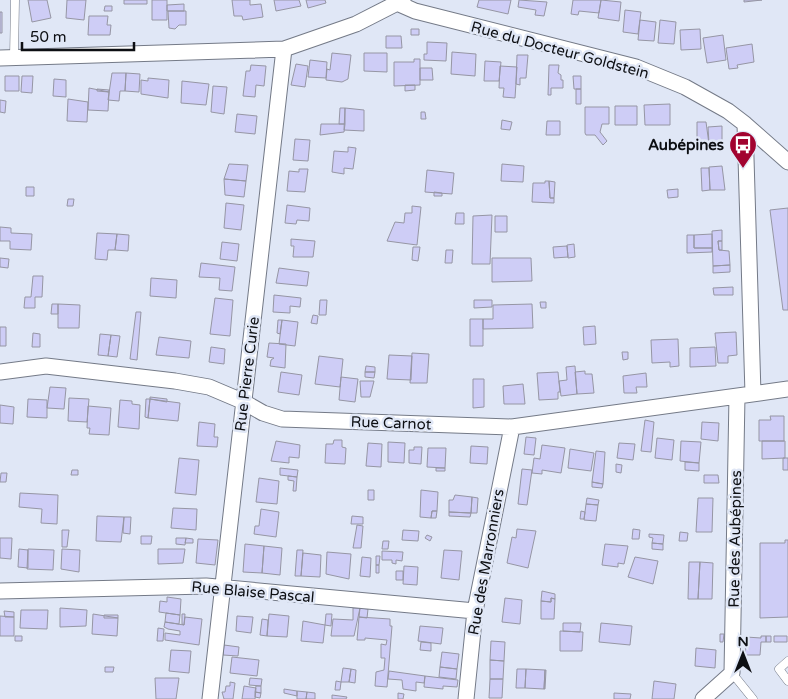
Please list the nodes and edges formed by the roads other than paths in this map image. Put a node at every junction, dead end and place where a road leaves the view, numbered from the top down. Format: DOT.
graph roads {
  1 [pos="15,0"];
  2 [pos="401,2"];
  3 [pos="284,49"];
  4 [pos="7,58"];
  5 [pos="745,124"];
  6 [pos="788,162"];
  7 [pos="0,372"];
  8 [pos="788,389"];
  9 [pos="753,394"];
  10 [pos="737,396"];
  11 [pos="242,400"];
  12 [pos="512,427"];
  13 [pos="221,589"];
  14 [pos="0,591"];
  15 [pos="475,611"];
  16 [pos="788,661"];
  17 [pos="732,673"];
  18 [pos="788,681"];
  19 [pos="210,699"];
  20 [pos="466,699"];
  21 [pos="703,699"];
  22 [pos="753,699"];
  1 -- 4 [label="lane"];
  2 -- 3 [label="street"];
  2 -- 5 [label="street, Rue du Docteur Goldstein"];
  3 -- 4 [label="street"];
  3 -- 11 [label="street, Rue Pierre Curie"];
  5 -- 6 [label="street, Rue du Docteur Goldstein"];
  5 -- 9 [label="street"];
  7 -- 11 [label="street, Rue Carnot"];
  8 -- 9 [label="street, Rue Carnot"];
  9 -- 10 [label="street, Rue Carnot"];
  10 -- 12 [label="street, Rue Carnot"];
  10 -- 17 [label="street, Rue des Aubépines"];
  11 -- 12 [label="street, Rue Carnot"];
  11 -- 13 [label="street, Rue Pierre Curie"];
  12 -- 15 [label="street, Rue des Marronniers"];
  13 -- 14 [label="street, Rue Blaise Pascal"];
  13 -- 15 [label="street, Rue Blaise Pascal"];
  13 -- 19 [label="street, Rue Pierre Curie"];
  15 -- 20 [label="street, Rue des Marronniers"];
  16 -- 18 [label="lane"];
  17 -- 21 [label="street"];
  17 -- 22 [label="lane"];
}
